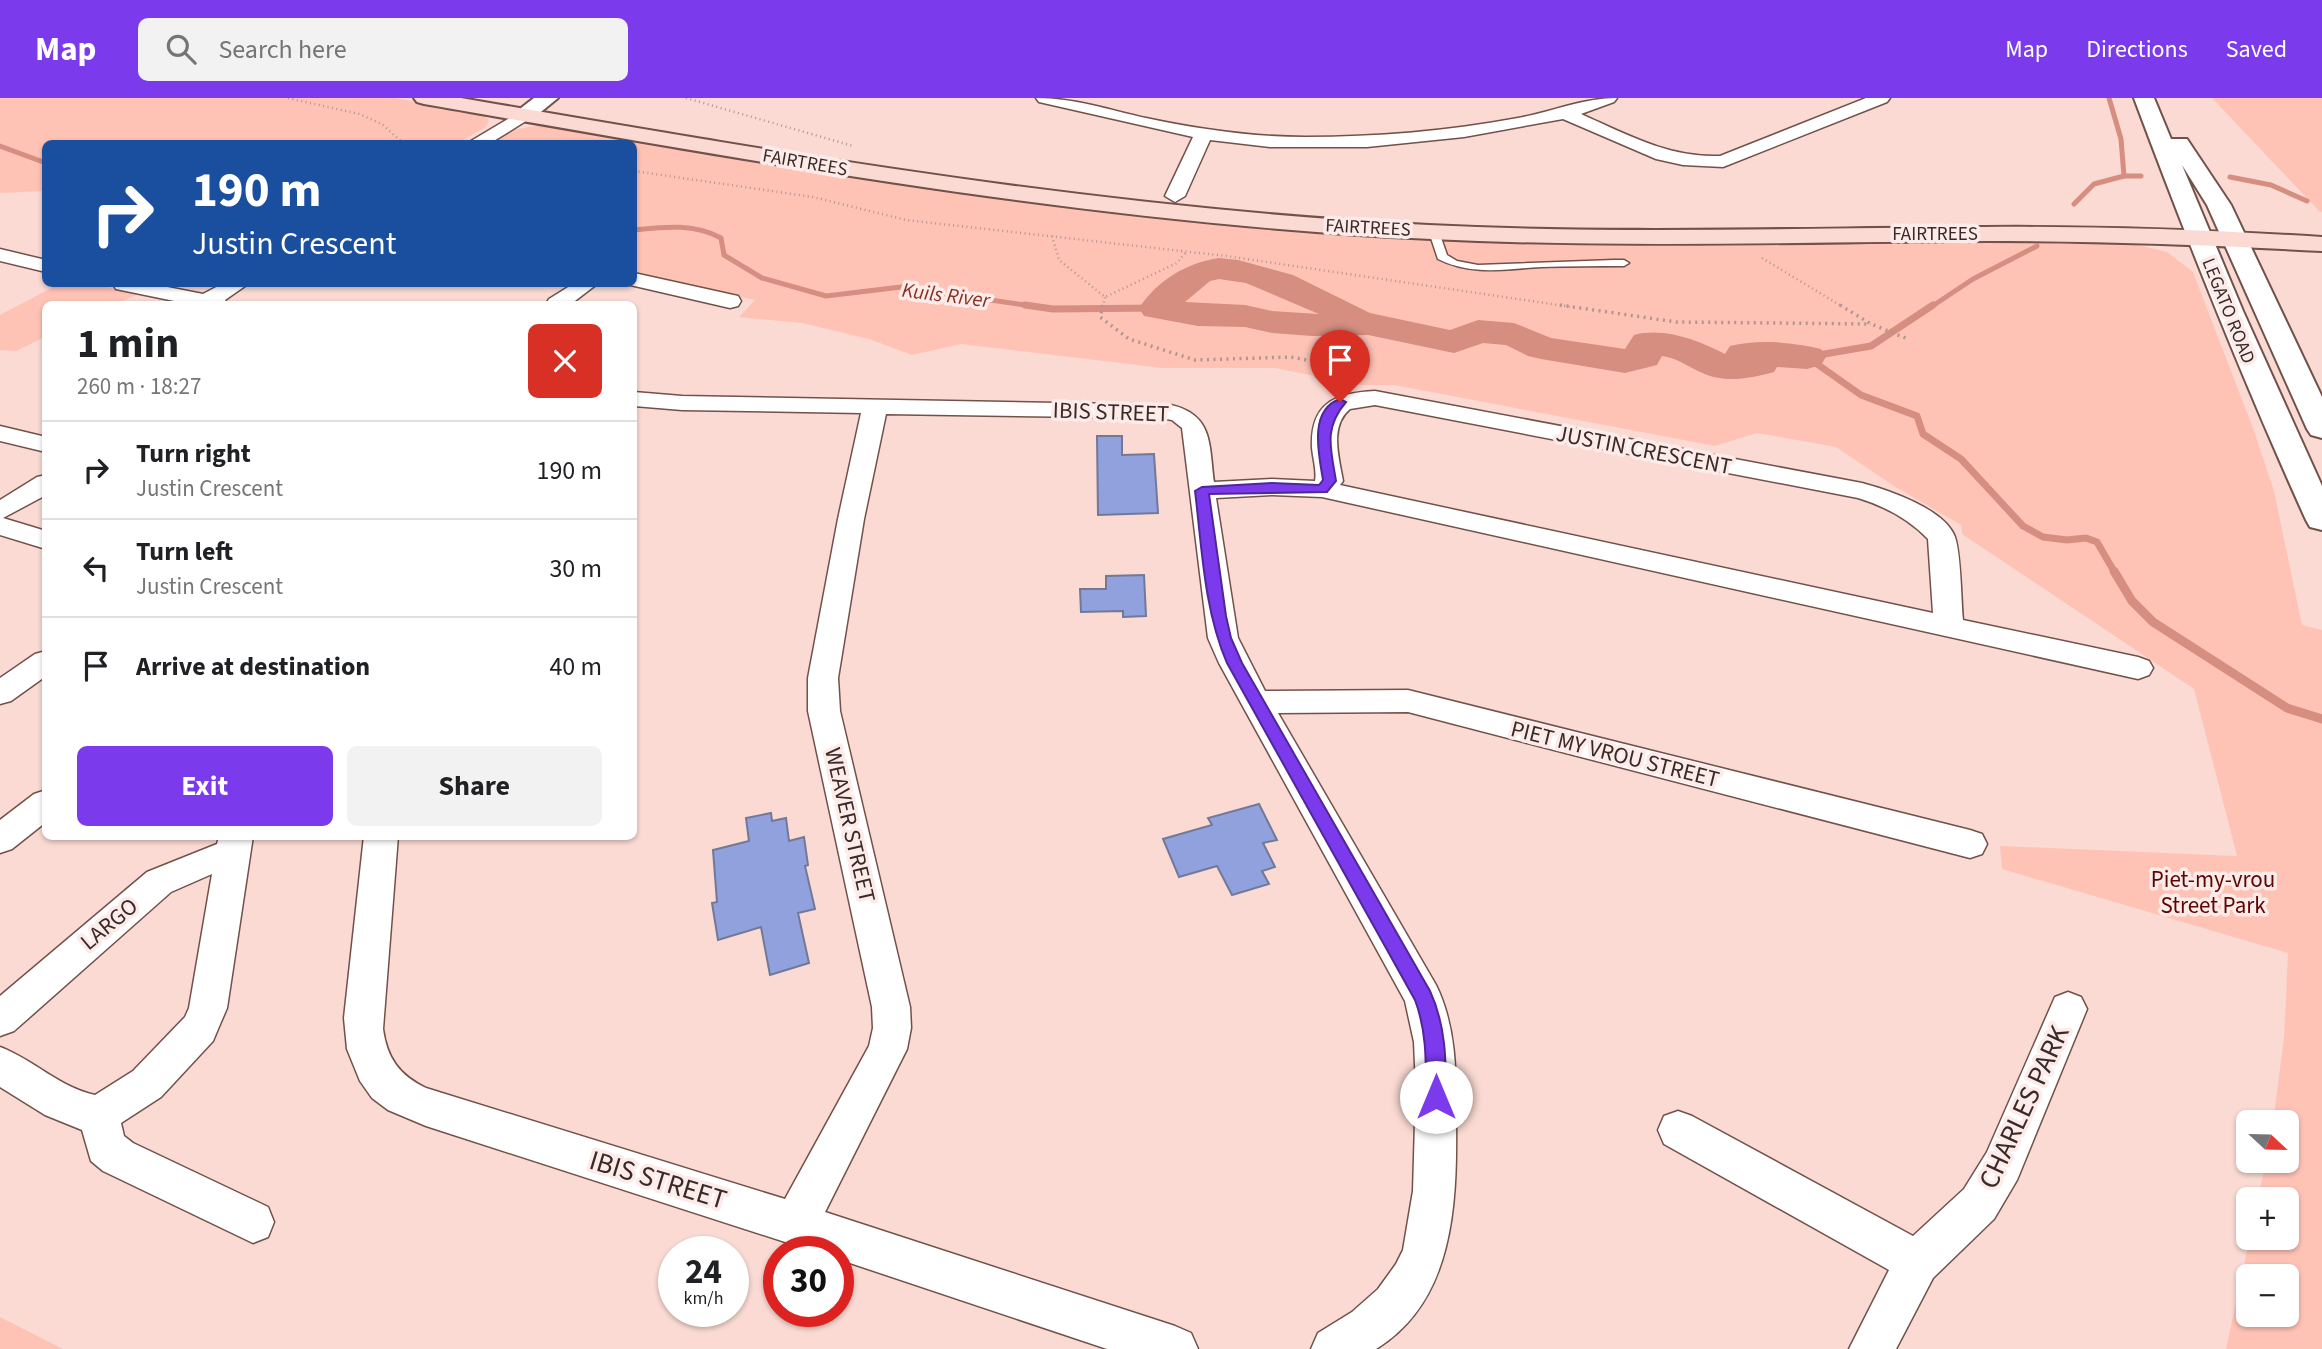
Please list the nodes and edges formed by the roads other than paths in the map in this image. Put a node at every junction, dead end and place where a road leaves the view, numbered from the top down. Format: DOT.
graph roads {
  1 [pos="424,98"];
  2 [pos="1045,98"];
  3 [pos="1608,98"];
  4 [pos="1881,98"];
  5 [pos="2147,98"];
  6 [pos="1078,101"];
  7 [pos="532,103"];
  8 [pos="1565,113"];
  9 [pos="1205,134"];
  10 [pos="481,140"];
  11 [pos="1175,197"];
  12 [pos="2194,229"];
  13 [pos="2322,230"];
  14 [pos="2231,231"];
  15 [pos="1434,232"];
  16 [pos="2322,244"];
  17 [pos="0,256"];
  18 [pos="1624,263"];
  19 [pos="39,264"];
  20 [pos="637,280"];
  21 [pos="0,281"];
  22 [pos="138,287"];
  23 [pos="233,287"];
  24 [pos="582,287"];
  25 [pos="202,301"];
  26 [pos="214,301"];
  27 [pos="561,301"];
  28 [pos="730,301"];
  29 [pos="637,399"];
  30 [pos="875,407"];
  31 [pos="2322,429"];
  32 [pos="0,433"];
  33 [pos="42,444"];
  34 [pos="42,485"];
  35 [pos="1322,489"];
  36 [pos="1202,491"];
  37 [pos="0,511"];
  38 [pos="2322,520"];
  39 [pos="0,526"];
  40 [pos="42,539"];
  41 [pos="1950,626"];
  42 [pos="42,664"];
  43 [pos="2138,668"];
  44 [pos="0,693"];
  45 [pos="1256,702"];
  46 [pos="42,806"];
  47 [pos="0,839"];
  48 [pos="381,840"];
  49 [pos="1970,844"];
  50 [pos="234,845"];
  51 [pos="2068,1009"];
  52 [pos="0,1019"];
  53 [pos="0,1065"];
  54 [pos="99,1115"];
  55 [pos="1678,1130"];
  56 [pos="253,1222"];
  57 [pos="796,1223"];
  58 [pos="1917,1262"];
  59 [pos="1175,1349"];
  60 [pos="1334,1349"];
  61 [pos="1872,1349"];
  1 -- 7 [label="main road, FAIRTREES"];
  2 -- 6 [label="street"];
  3 -- 8 [label="street"];
  4 -- 8 [label="street"];
  5 -- 12 [label="street, LEGATO ROAD"];
  5 -- 14 [label="street, LEGATO ROAD"];
  6 -- 9 [label="street"];
  7 -- 10 [label="street"];
  7 -- 11 [label="main road, FAIRTREES"];
  7 -- 15 [label="main road, FAIRTREES"];
  8 -- 9 [label="street"];
  9 -- 11 [label="street"];
  11 -- 12 [label="main road, FAIRTREES"];
  12 -- 14 [label="main road, FAIRTREES"];
  12 -- 15 [label="main road, FAIRTREES"];
  12 -- 38 [label="street, LEGATO ROAD"];
  13 -- 14 [label="main road, FAIRTREES"];
  14 -- 16 [label="main road, FAIRTREES"];
  14 -- 31 [label="street, LEGATO ROAD"];
  15 -- 18 [label="lane"];
  17 -- 19 [label="street"];
  19 -- 21 [label="street"];
  20 -- 28 [label="street"];
  22 -- 25 [label="street"];
  23 -- 26 [label="street"];
  24 -- 27 [label="street"];
  29 -- 30 [label="street, IBIS STREET"];
  30 -- 36 [label="street, IBIS STREET"];
  30 -- 57 [label="street, WEAVER STREET"];
  32 -- 33 [label="street"];
  34 -- 37 [label="street"];
  35 -- 36 [label="street"];
  35 -- 41 [label="street"];
  35 -- 41 [label="street, JUSTIN CRESCENT"];
  36 -- 45 [label="street, IBIS STREET"];
  39 -- 40 [label="street"];
  41 -- 43 [label="street"];
  42 -- 44 [label="street"];
  45 -- 49 [label="street, PIET MY VROU STREET"];
  45 -- 60 [label="street, IBIS STREET"];
  46 -- 47 [label="street"];
  48 -- 57 [label="street, IBIS STREET"];
  50 -- 52 [label="street, LARGO"];
  50 -- 54 [label="street"];
  51 -- 58 [label="street, CHARLES PARK"];
  53 -- 54 [label="street"];
  54 -- 56 [label="street"];
  55 -- 58 [label="street"];
  57 -- 59 [label="street, IBIS STREET"];
  58 -- 61 [label="street, CHARLES PARK"];
}
